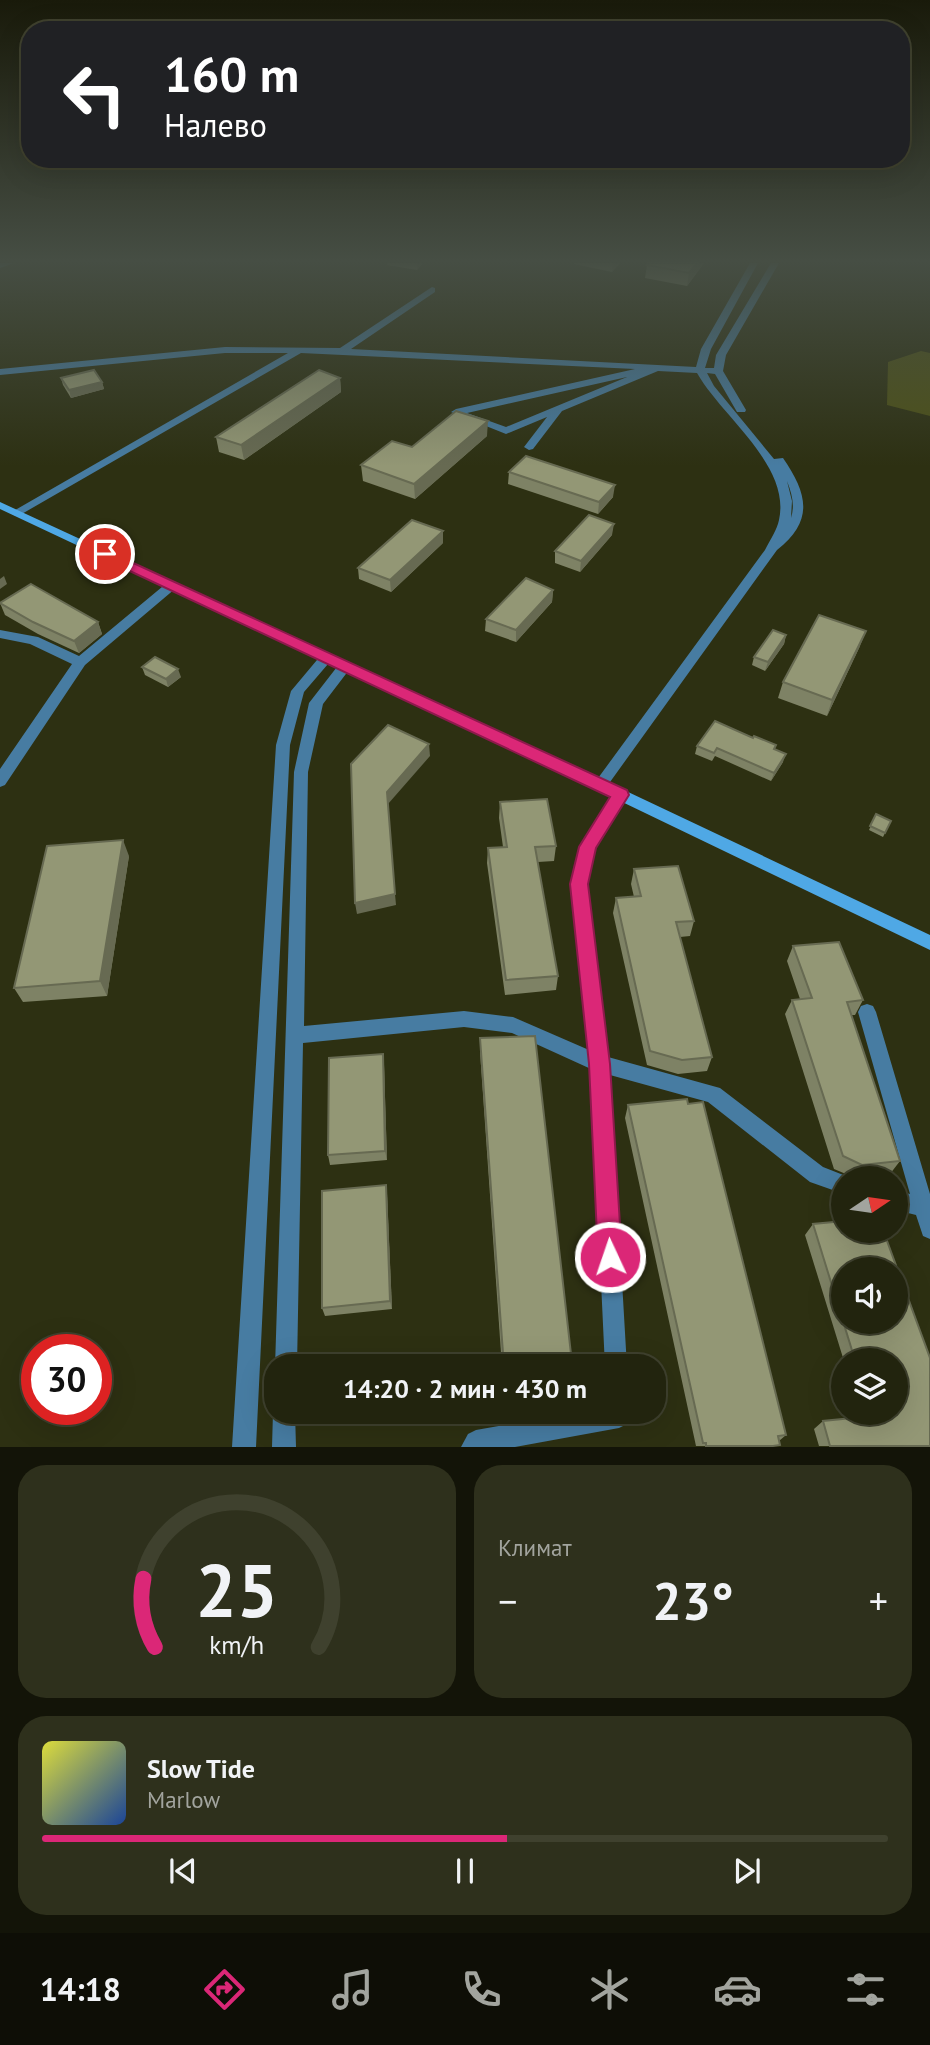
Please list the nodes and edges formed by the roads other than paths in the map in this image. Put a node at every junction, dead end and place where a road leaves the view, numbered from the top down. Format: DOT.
graph roads {
  1 [pos="372,331"];
  2 [pos="716,331"];
  3 [pos="735,331"];
  4 [pos="342,351"];
  5 [pos="297,352"];
  6 [pos="659,367"];
  7 [pos="700,370"];
  8 [pos="718,371"];
  9 [pos="0,372"];
  10 [pos="559,409"];
  11 [pos="529,447"];
  12 [pos="0,505"];
  13 [pos="16,513"];
  14 [pos="771,550"];
  15 [pos="172,585"];
  16 [pos="0,634"];
  17 [pos="327,657"];
  18 [pos="80,662"];
  19 [pos="345,666"];
  20 [pos="0,781"];
  21 [pos="600,785"];
  22 [pos="621,795"];
  23 [pos="930,943"];
  24 [pos="867,1012"];
  25 [pos="294,1035"];
  26 [pos="600,1064"];
  27 [pos="831,1180"];
  28 [pos="908,1203"];
  29 [pos="922,1207"];
  30 [pos="930,1229"];
  31 [pos="286,1354"];
  32 [pos="616,1354"];
  33 [pos="284,1424"];
  34 [pos="577,1424"];
  35 [pos="244,1447"];
  36 [pos="284,1447"];
  37 [pos="473,1447"];
  1 -- 4 [label="street"];
  2 -- 7 [label="street"];
  3 -- 8 [label="street"];
  4 -- 5 [label="street"];
  4 -- 6 [label="street"];
  5 -- 9 [label="street"];
  5 -- 13 [label="street"];
  6 -- 7 [label="street"];
  6 -- 10 [label="street"];
  6 -- 10 [label="street"];
  7 -- 8 [label="street"];
  7 -- 14 [label="street"];
  8 -- 14 [label="street"];
  10 -- 11 [label="street"];
  12 -- 13 [label="main road"];
  13 -- 15 [label="main road"];
  14 -- 21 [label="street"];
  15 -- 17 [label="main road"];
  15 -- 18 [label="street"];
  16 -- 18 [label="street"];
  17 -- 19 [label="main road"];
  17 -- 35 [label="street"];
  18 -- 20 [label="street"];
  19 -- 21 [label="main road"];
  19 -- 25 [label="street"];
  21 -- 22 [label="main road"];
  22 -- 23 [label="main road"];
  22 -- 26 [label="street"];
  24 -- 29 [label="street"];
  25 -- 26 [label="street"];
  25 -- 31 [label="street"];
  26 -- 27 [label="street"];
  26 -- 32 [label="street"];
  28 -- 29 [label="street"];
  29 -- 30 [label="street"];
  33 -- 36 [label="street"];
  34 -- 37 [label="street"];
}
